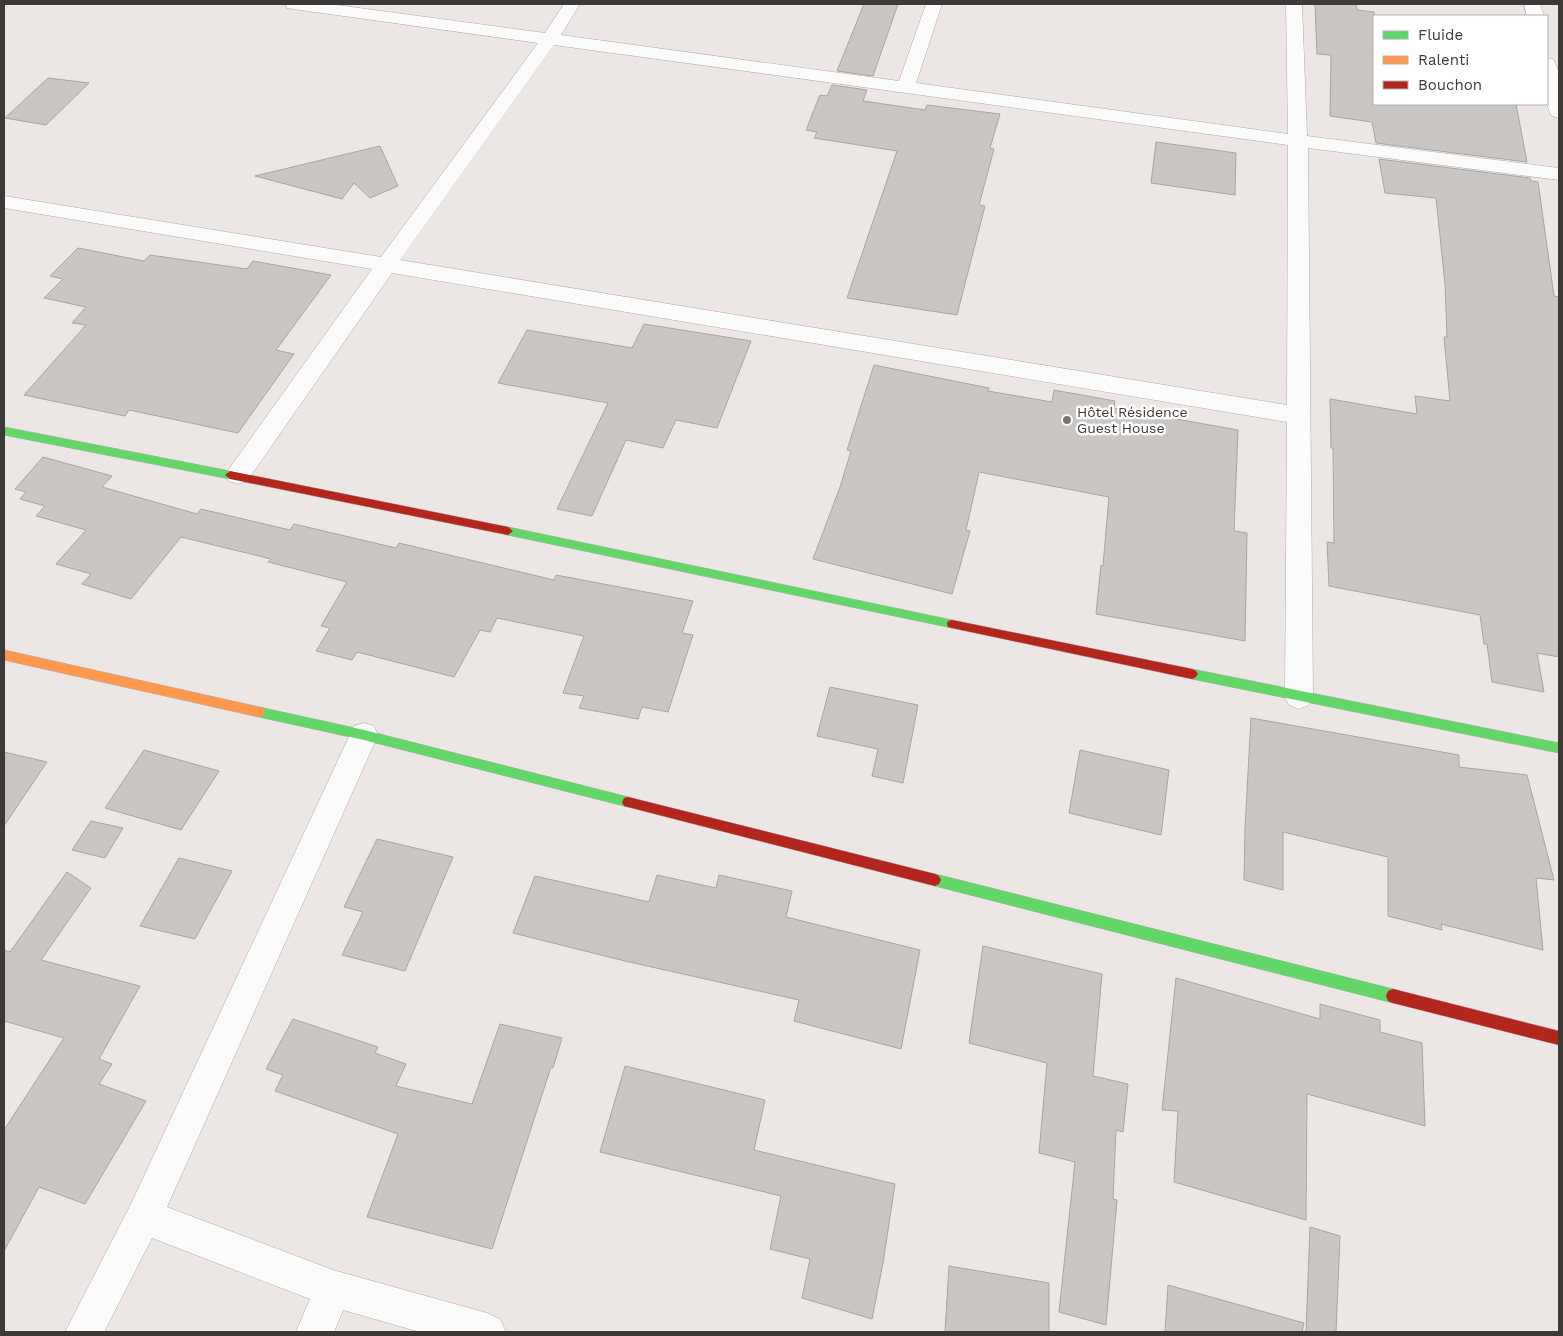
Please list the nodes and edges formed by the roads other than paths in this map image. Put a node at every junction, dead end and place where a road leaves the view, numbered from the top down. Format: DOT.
graph roads {
  1 [pos="293,4"];
  2 [pos="572,4"];
  3 [pos="934,4"];
  4 [pos="1294,4"];
  5 [pos="550,38"];
  6 [pos="1548,67"];
  7 [pos="906,87"];
  8 [pos="1559,112"];
  9 [pos="1298,141"];
  10 [pos="1559,174"];
  11 [pos="4,202"];
  12 [pos="386,265"];
  13 [pos="1298,415"];
  14 [pos="4,431"];
  15 [pos="238,475"];
  16 [pos="4,655"];
  17 [pos="1299,697"];
  18 [pos="364,735"];
  19 [pos="1559,748"];
  20 [pos="1559,1038"];
  21 [pos="144,1218"];
  22 [pos="333,1289"];
  23 [pos="84,1332"];
  24 [pos="315,1332"];
  25 [pos="487,1332"];
  1 -- 5 [label="street"];
  2 -- 5 [label="street"];
  3 -- 7 [label="street"];
  4 -- 9 [label="street"];
  5 -- 7 [label="street"];
  5 -- 12 [label="street"];
  6 -- 8 [label="street"];
  7 -- 9 [label="street"];
  9 -- 10 [label="street"];
  9 -- 13 [label="street"];
  11 -- 12 [label="street"];
  12 -- 13 [label="street"];
  12 -- 15 [label="street"];
  13 -- 17 [label="street"];
  14 -- 15 [label="street"];
  15 -- 17 [label="street"];
  16 -- 18 [label="street"];
  17 -- 19 [label="street"];
  18 -- 20 [label="street"];
  18 -- 21 [label="street"];
  21 -- 22 [label="street"];
  21 -- 23 [label="street"];
  22 -- 24 [label="street"];
  22 -- 25 [label="street"];
}
